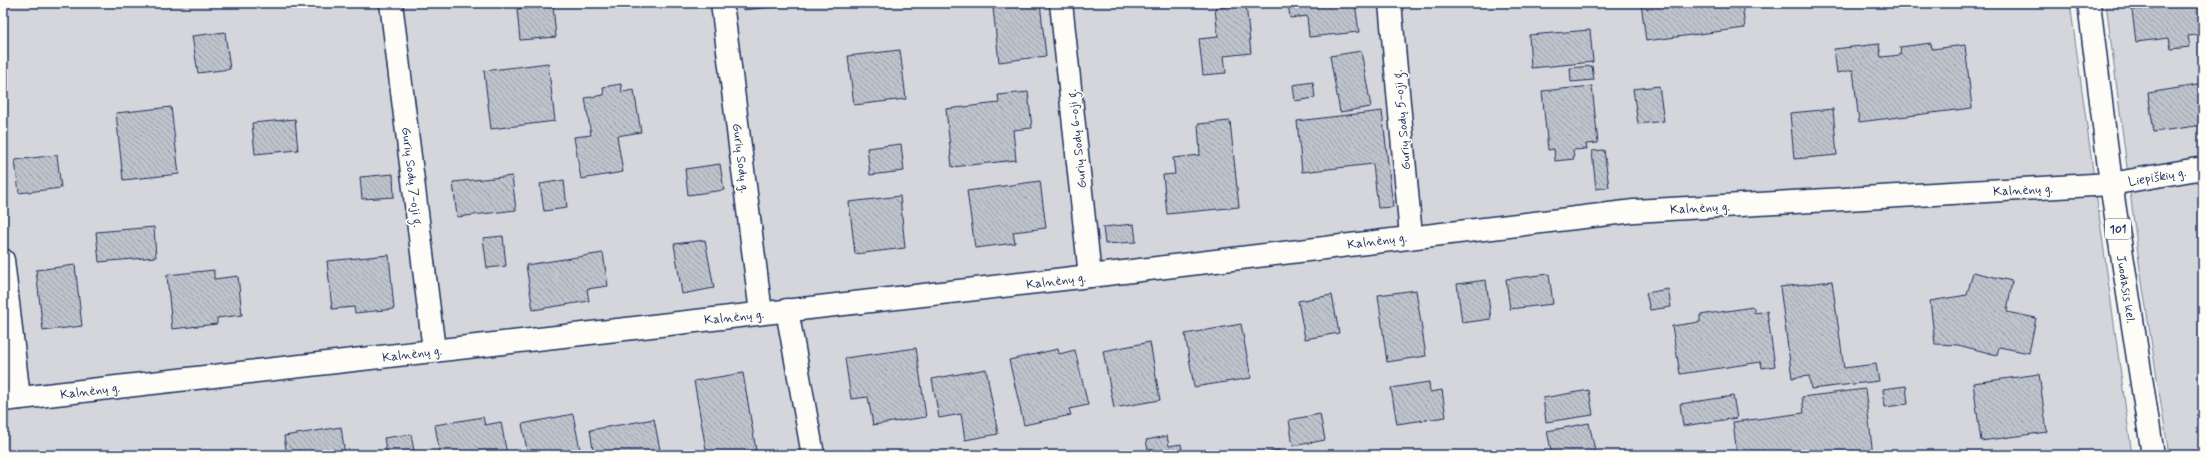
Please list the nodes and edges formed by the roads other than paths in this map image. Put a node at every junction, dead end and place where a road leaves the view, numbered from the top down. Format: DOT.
graph roads {
  1 [pos="391,3"];
  2 [pos="722,3"];
  3 [pos="1061,3"];
  4 [pos="1390,3"];
  5 [pos="2088,3"];
  6 [pos="2203,168"];
  7 [pos="2111,184"];
  8 [pos="1411,236"];
  9 [pos="3,260"];
  10 [pos="1090,276"];
  11 [pos="787,310"];
  12 [pos="761,313"];
  13 [pos="434,350"];
  14 [pos="11,399"];
  15 [pos="813,455"];
  16 [pos="2153,455"];
  1 -- 13 [label="street, Gurių Sodų 7-oji g."];
  2 -- 12 [label="street, Gurių Sodų g."];
  3 -- 10 [label="street, Gurių Sodų 6-oji g."];
  4 -- 8 [label="street, Gurių Sodų 5-oji g."];
  5 -- 7 [label="street, Juodasis kel. / 101"];
  6 -- 7 [label="street, Liepiškių g."];
  7 -- 8 [label="street, Kalnėnų g."];
  7 -- 16 [label="street, Juodasis kel. / 101"];
  8 -- 10 [label="street, Kalnėnų g."];
  9 -- 14 [label="street"];
  10 -- 11 [label="street, Kalnėnų g."];
  11 -- 12 [label="street, Kalnėnų g."];
  11 -- 15 [label="street"];
  12 -- 13 [label="street, Kalnėnų g."];
  13 -- 14 [label="street, Kalnėnų g."];
}
